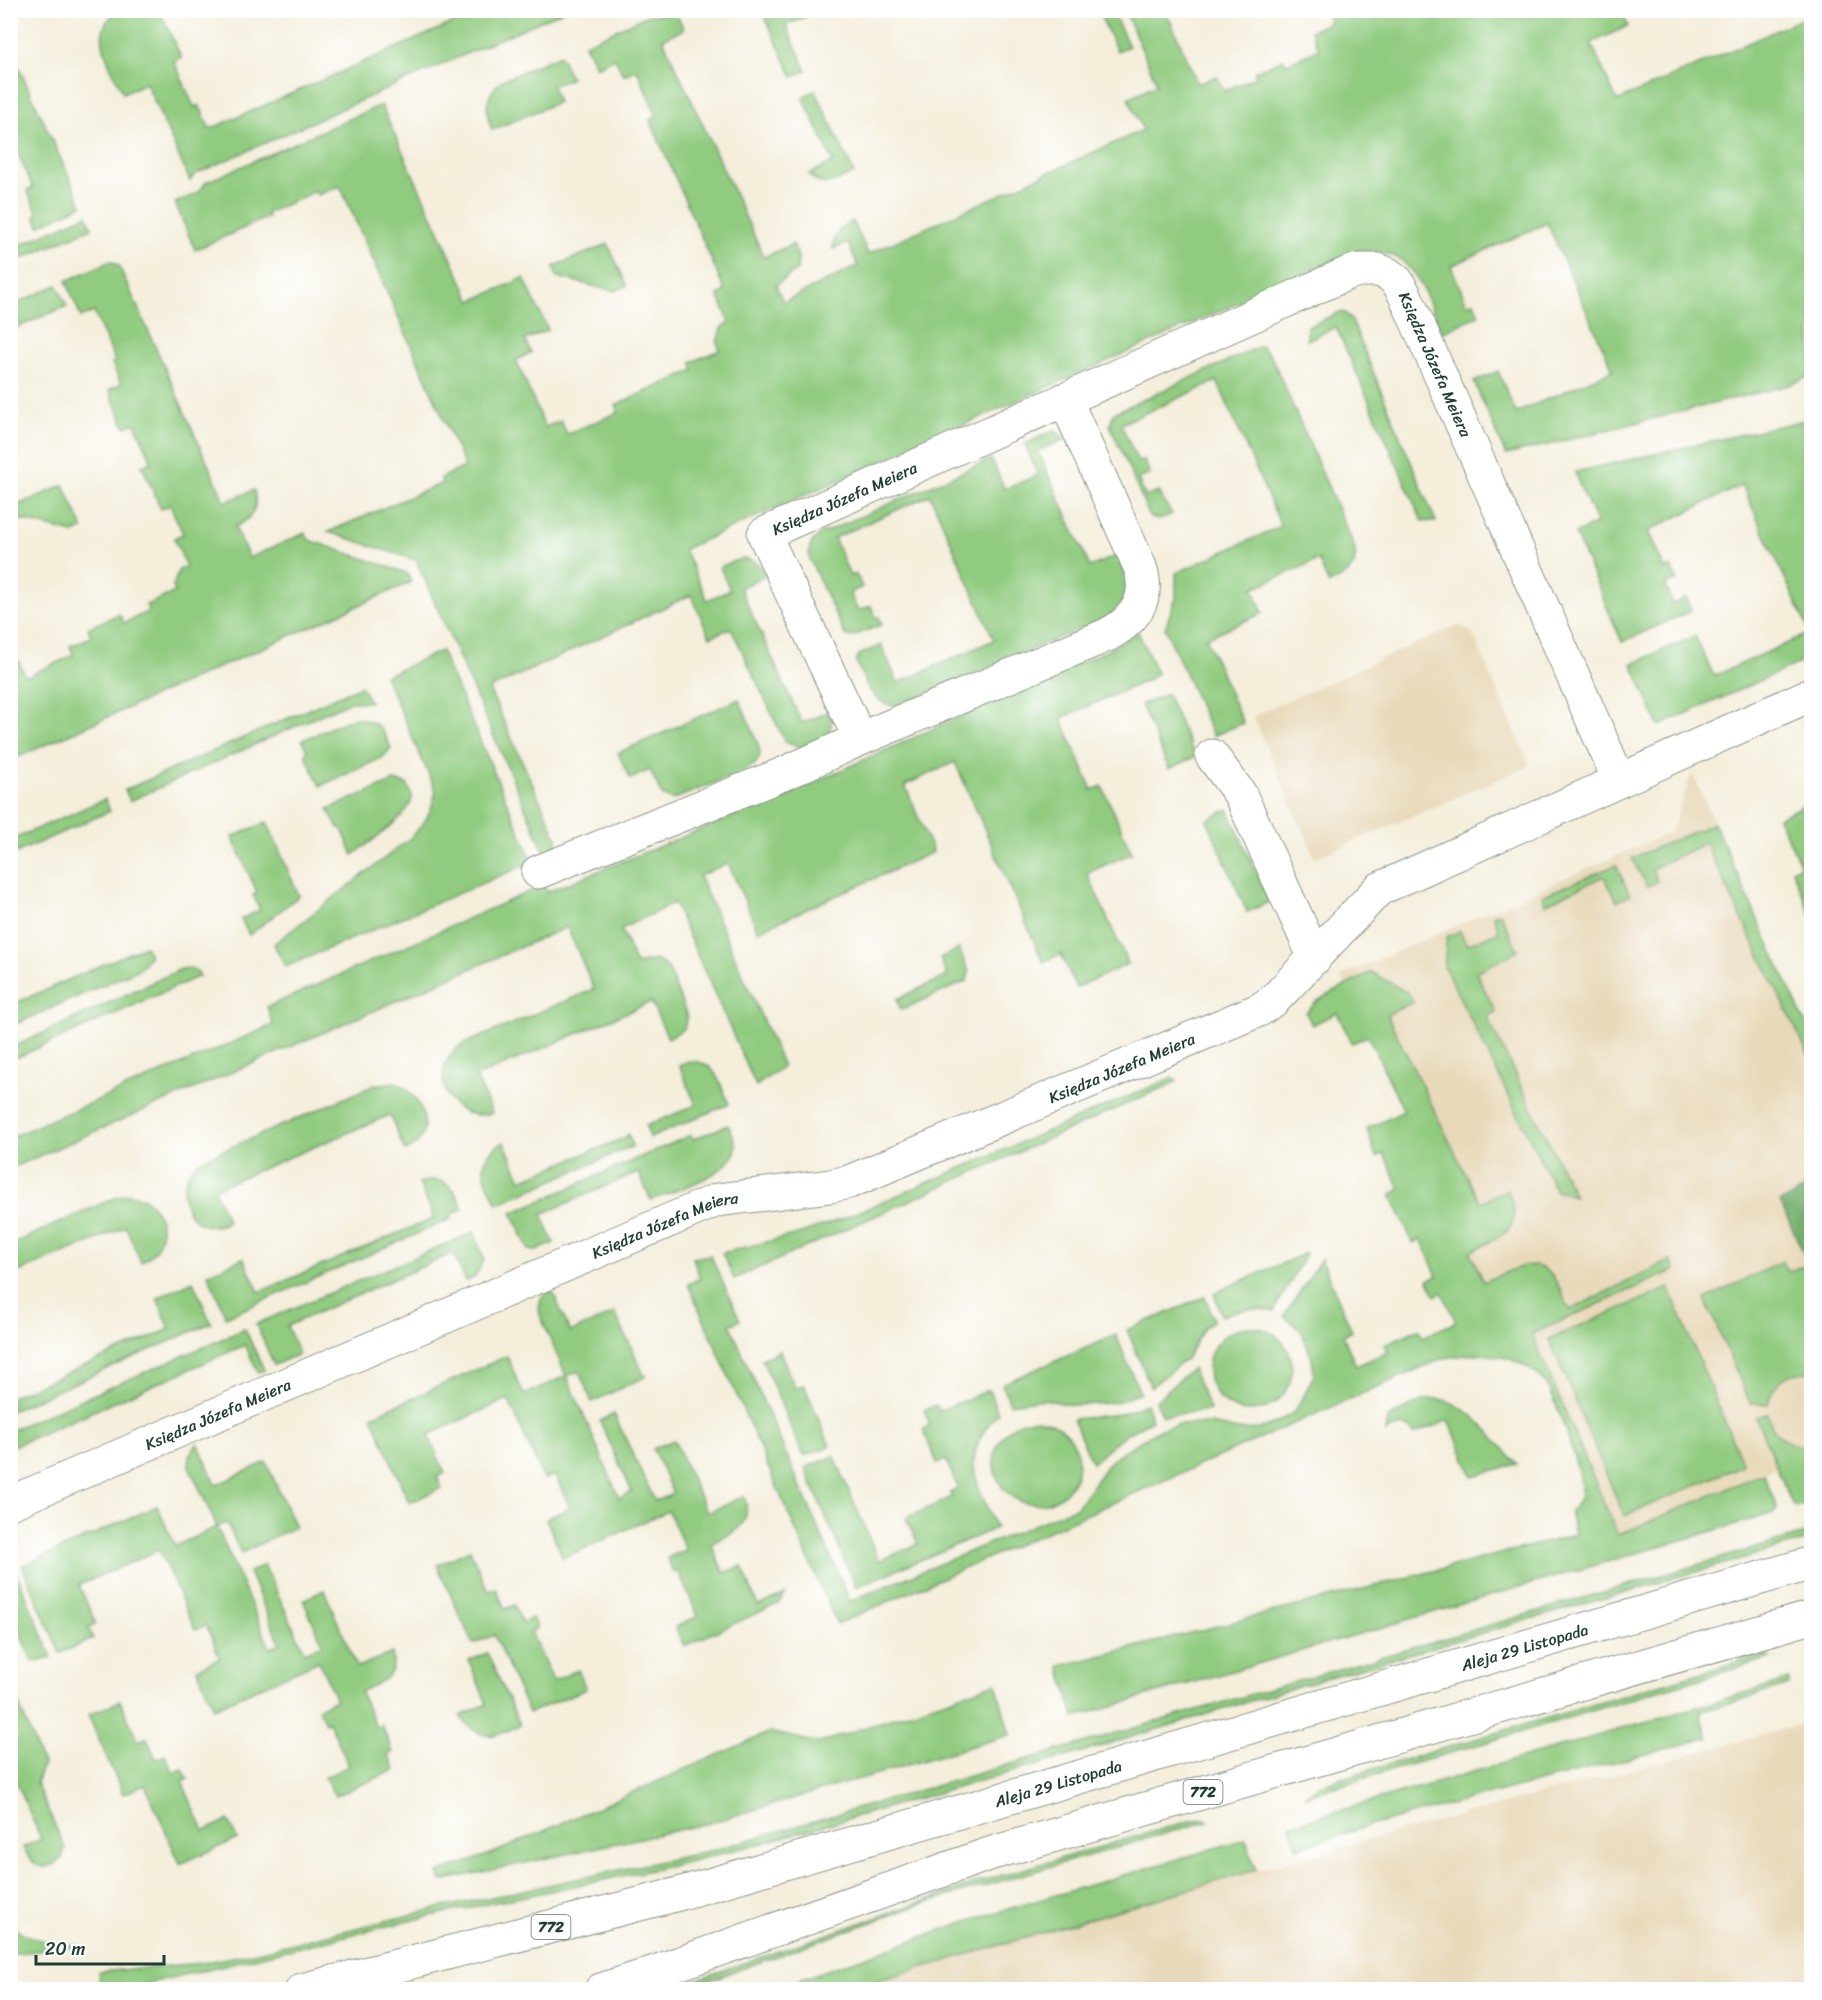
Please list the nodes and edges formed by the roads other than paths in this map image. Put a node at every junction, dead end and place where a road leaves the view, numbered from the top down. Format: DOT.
graph roads {
  1 [pos="1065,399"];
  2 [pos="1812,694"];
  3 [pos="860,739"];
  4 [pos="1212,756"];
  5 [pos="1619,780"];
  6 [pos="538,872"];
  7 [pos="1315,958"];
  8 [pos="10,1503"];
  9 [pos="1812,1563"];
  10 [pos="1812,1617"];
  11 [pos="302,1989"];
  12 [pos="601,1989"];
  1 -- 3 [label="street"];
  1 -- 3 [label="street, Księdza Józefa Meiera"];
  1 -- 5 [label="street, Księdza Józefa Meiera"];
  2 -- 5 [label="street, Księdza Józefa Meiera"];
  3 -- 6 [label="street"];
  4 -- 7 [label="street"];
  5 -- 7 [label="street, Księdza Józefa Meiera"];
  7 -- 8 [label="street, Księdza Józefa Meiera"];
  9 -- 11 [label="street, Aleja 29 Listopada / 772"];
  10 -- 12 [label="street, 772"];
}
